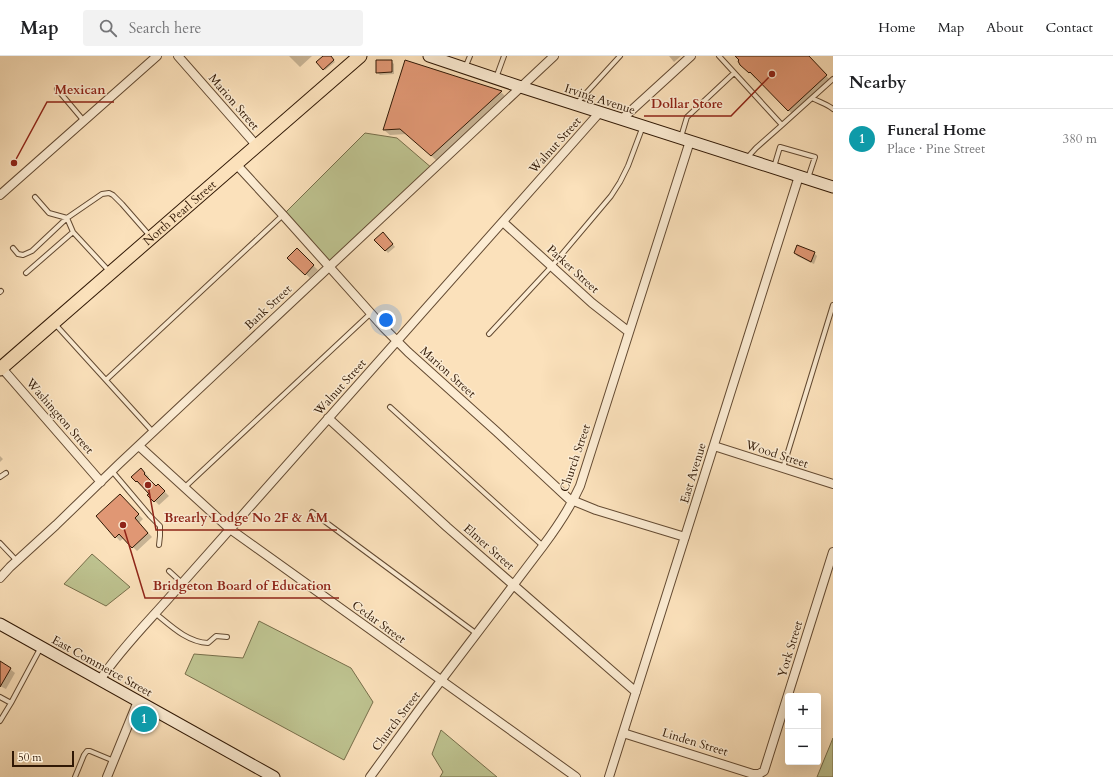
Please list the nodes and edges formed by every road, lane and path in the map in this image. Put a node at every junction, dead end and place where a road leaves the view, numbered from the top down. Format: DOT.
graph roads {
  1 [pos="157,56"];
  2 [pos="178,56"];
  3 [pos="360,56"];
  4 [pos="429,56"];
  5 [pos="470,56"];
  6 [pos="504,56"];
  7 [pos="554,56"];
  8 [pos="620,56"];
  9 [pos="691,56"];
  10 [pos="719,56"];
  11 [pos="465,68"];
  12 [pos="734,73"];
  13 [pos="496,78"];
  14 [pos="833,79"];
  15 [pos="521,87"];
  16 [pos="57,89"];
  17 [pos="812,98"];
  18 [pos="575,104"];
  19 [pos="833,109"];
  20 [pos="600,112"];
  21 [pos="622,119"];
  22 [pos="84,121"];
  23 [pos="643,126"];
  24 [pos="782,126"];
  25 [pos="685,140"];
  26 [pos="257,146"];
  27 [pos="746,159"];
  28 [pos="236,164"];
  29 [pos="773,168"];
  30 [pos="804,177"];
  31 [pos="833,187"];
  32 [pos="0,195"];
  33 [pos="35,197"];
  34 [pos="283,215"];
  35 [pos="67,218"];
  36 [pos="503,222"];
  37 [pos="73,232"];
  38 [pos="151,238"];
  39 [pos="13,248"];
  40 [pos="329,266"];
  41 [pos="552,266"];
  42 [pos="111,272"];
  43 [pos="26,273"];
  44 [pos="833,305"];
  45 [pos="370,312"];
  46 [pos="53,323"];
  47 [pos="629,332"];
  48 [pos="489,334"];
  49 [pos="397,341"];
  50 [pos="0,367"];
  51 [pos="106,380"];
  52 [pos="390,407"];
  53 [pos="328,418"];
  54 [pos="153,432"];
  55 [pos="139,446"];
  56 [pos="714,446"];
  57 [pos="783,468"];
  58 [pos="112,471"];
  59 [pos="6,472"];
  60 [pos="0,477"];
  61 [pos="101,482"];
  62 [pos="833,484"];
  63 [pos="185,487"];
  64 [pos="574,501"];
  65 [pos="312,512"];
  66 [pos="230,529"];
  67 [pos="685,537"];
  68 [pos="0,543"];
  69 [pos="159,544"];
  70 [pos="543,546"];
  71 [pos="833,552"];
  72 [pos="17,561"];
  73 [pos="169,571"];
  74 [pos="0,578"];
  75 [pos="182,583"];
  76 [pos="514,586"];
  77 [pos="155,614"];
  78 [pos="0,624"];
  79 [pos="477,634"];
  80 [pos="227,637"];
  81 [pos="41,647"];
  82 [pos="100,680"];
  83 [pos="441,681"];
  84 [pos="636,692"];
  85 [pos="0,696"];
  86 [pos="138,701"];
  87 [pos="11,703"];
  88 [pos="0,722"];
  89 [pos="623,733"];
  90 [pos="114,761"];
  91 [pos="759,774"];
  92 [pos="75,777"];
  93 [pos="107,777"];
  94 [pos="274,777"];
  95 [pos="370,777"];
  96 [pos="576,777"];
  97 [pos="609,777"];
  1 -- 22 [label="street"];
  2 -- 26 [label="street, Marion Street"];
  3 -- 26 [label="main road, North Pearl Street"];
  4 -- 11 [label="main road, Irving Avenue"];
  5 -- 11 [label="lane"];
  6 -- 13 [label="lane"];
  7 -- 15 [label="street, Bank Street"];
  8 -- 18 [label="lane"];
  9 -- 21 [label="street"];
  10 -- 12 [label="lane"];
  11 -- 13 [label="main road, Irving Avenue"];
  12 -- 24 [label="lane"];
  12 -- 25 [label="lane"];
  13 -- 15 [label="main road, Irving Avenue"];
  14 -- 17 [label="lane"];
  15 -- 18 [label="main road, Irving Avenue"];
  15 -- 40 [label="street, Bank Street"];
  16 -- 22 [label="lane"];
  17 -- 19 [label="lane"];
  17 -- 24 [label="lane"];
  18 -- 20 [label="main road, Irving Avenue"];
  20 -- 21 [label="main road, Irving Avenue"];
  20 -- 36 [label="street, Walnut Street"];
  21 -- 23 [label="main road, Irving Avenue"];
  22 -- 32 [label="street"];
  23 -- 25 [label="main road, Irving Avenue"];
  23 -- 41 [label="lane"];
  24 -- 27 [label="lane"];
  25 -- 27 [label="main road, Irving Avenue"];
  25 -- 47 [label="street, Church Street"];
  26 -- 28 [label="main road, North Pearl Street"];
  27 -- 29 [label="main road, Irving Avenue"];
  28 -- 34 [label="street, Marion Street"];
  28 -- 38 [label="main road, North Pearl Street"];
  29 -- 30 [label="main road, Irving Avenue"];
  29 -- 30 [label="lane"];
  30 -- 31 [label="main road, Irving Avenue"];
  30 -- 56 [label="street, East Avenue"];
  33 -- 35 [label="lane"];
  34 -- 40 [label="street, Marion Street"];
  34 -- 51 [label="lane"];
  35 -- 37 [label="lane"];
  35 -- 38 [label="lane"];
  35 -- 39 [label="lane"];
  36 -- 41 [label="street, Parker Street"];
  36 -- 49 [label="street, Walnut Street"];
  37 -- 42 [label="lane"];
  37 -- 43 [label="lane"];
  38 -- 42 [label="main road, North Pearl Street"];
  40 -- 45 [label="street, Marion Street"];
  40 -- 54 [label="street, Bank Street"];
  41 -- 47 [label="street, Parker Street"];
  41 -- 48 [label="lane"];
  42 -- 46 [label="main road, North Pearl Street"];
  44 -- 57 [label="lane"];
  45 -- 49 [label="street, Marion Street"];
  45 -- 63 [label="lane"];
  46 -- 50 [label="main road, North Pearl Street"];
  46 -- 51 [label="lane"];
  47 -- 64 [label="street, Church Street"];
  49 -- 53 [label="street, Walnut Street"];
  49 -- 64 [label="street, Marion Street"];
  50 -- 61 [label="street, Washington Street"];
  51 -- 54 [label="lane"];
  52 -- 70 [label="lane"];
  53 -- 66 [label="street, Walnut Street"];
  53 -- 76 [label="street, Elmer Street"];
  54 -- 55 [label="street, Bank Street"];
  55 -- 58 [label="street, Bank Street"];
  55 -- 63 [label="street, Cedar Street"];
  56 -- 57 [label="street, Wood Street"];
  56 -- 67 [label="street, East Avenue"];
  57 -- 62 [label="street, Wood Street"];
  58 -- 61 [label="street, Bank Street"];
  58 -- 69 [label="lane"];
  59 -- 60 [label="lane"];
  61 -- 72 [label="street, Bank Street"];
  63 -- 66 [label="street, Cedar Street"];
  64 -- 67 [label="street, Marion Street"];
  64 -- 70 [label="street, Church Street"];
  65 -- 79 [label="lane"];
  66 -- 75 [label="street, Walnut Street"];
  66 -- 83 [label="street, Cedar Street"];
  67 -- 84 [label="street, East Avenue"];
  68 -- 72 [label="lane"];
  70 -- 76 [label="street, Church Street"];
  71 -- 91 [label="street, York Street"];
  72 -- 74 [label="street, Bank Street"];
  73 -- 75 [label="lane"];
  75 -- 77 [label="street, Walnut Street"];
  76 -- 79 [label="street, Church Street"];
  76 -- 84 [label="street, Elmer Street"];
  77 -- 80 [label="lane"];
  77 -- 82 [label="street, Walnut Street"];
  78 -- 81 [label="main road, East Commerce Street"];
  79 -- 83 [label="street, Church Street"];
  81 -- 82 [label="main road, East Commerce Street"];
  81 -- 87 [label="lane"];
  82 -- 86 [label="main road, East Commerce Street"];
  83 -- 95 [label="street, Church Street"];
  83 -- 96 [label="street, Cedar Street"];
  84 -- 89 [label="street, East Avenue"];
  85 -- 87 [label="lane"];
  86 -- 90 [label="street"];
  86 -- 94 [label="main road, East Commerce Street"];
  87 -- 88 [label="lane"];
  89 -- 91 [label="street, Linden Street"];
  89 -- 97 [label="street, East Avenue"];
  90 -- 92 [label="lane"];
  90 -- 93 [label="street"];
}
